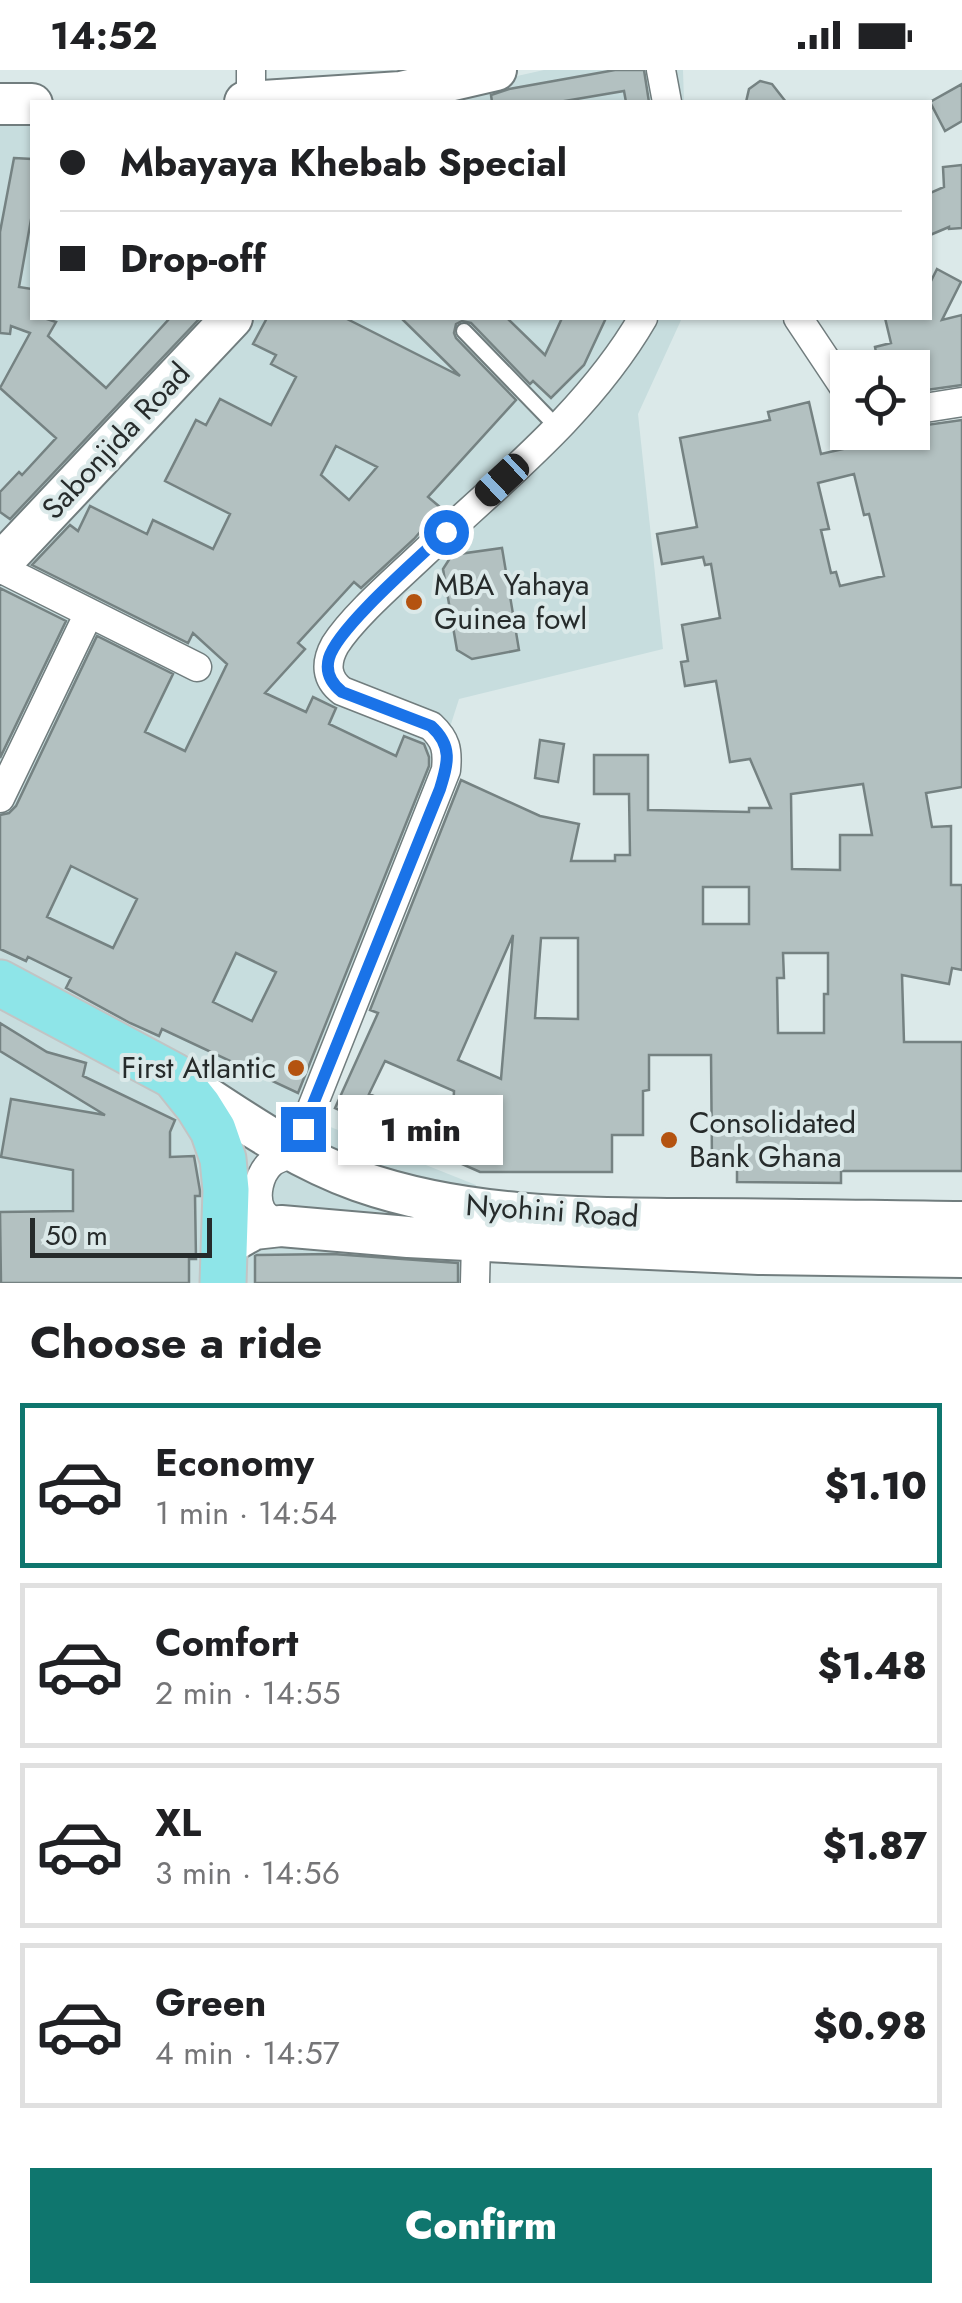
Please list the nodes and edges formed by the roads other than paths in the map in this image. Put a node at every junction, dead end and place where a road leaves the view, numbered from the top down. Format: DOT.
graph roads {
  1 [pos="251,70"];
  2 [pos="496,70"];
  3 [pos="660,70"];
  4 [pos="399,97"];
  5 [pos="248,100"];
  6 [pos="308,100"];
  7 [pos="667,100"];
  8 [pos="0,104"];
  9 [pos="30,104"];
  10 [pos="230,320"];
  11 [pos="642,320"];
  12 [pos="799,320"];
  13 [pos="464,330"];
  14 [pos="830,366"];
  15 [pos="962,402"];
  16 [pos="930,407"];
  17 [pos="558,428"];
  18 [pos="0,566"];
  19 [pos="90,612"];
  20 [pos="197,667"];
  21 [pos="0,798"];
  22 [pos="0,982"];
  23 [pos="174,1076"];
  24 [pos="294,1153"];
  25 [pos="962,1222"];
  26 [pos="280,1226"];
  27 [pos="476,1242"];
  28 [pos="962,1257"];
  29 [pos="224,1264"];
  30 [pos="475,1283"];
  1 -- 5 [label="street"];
  2 -- 4 [label="main road"];
  3 -- 7 [label="street"];
  4 -- 6 [label="main road"];
  8 -- 9 [label="main road"];
  10 -- 18 [label="main road, Sabonjida Road"];
  11 -- 17 [label="street"];
  12 -- 14 [label="street"];
  13 -- 17 [label="lane"];
  15 -- 16 [label="street"];
  17 -- 24 [label="street"];
  18 -- 19 [label="street"];
  19 -- 20 [label="street"];
  19 -- 21 [label="street"];
  22 -- 23 [label="main road"];
  23 -- 24 [label="main road, Nyohini Road"];
  23 -- 29 [label="main road"];
  24 -- 25 [label="main road, Nyohini Road"];
  24 -- 26 [label="street"];
  26 -- 27 [label="main road, Nyohini Road"];
  26 -- 29 [label="main road, Nyohini Road"];
  27 -- 28 [label="main road, Nyohini Road"];
  27 -- 30 [label="street"];
}
